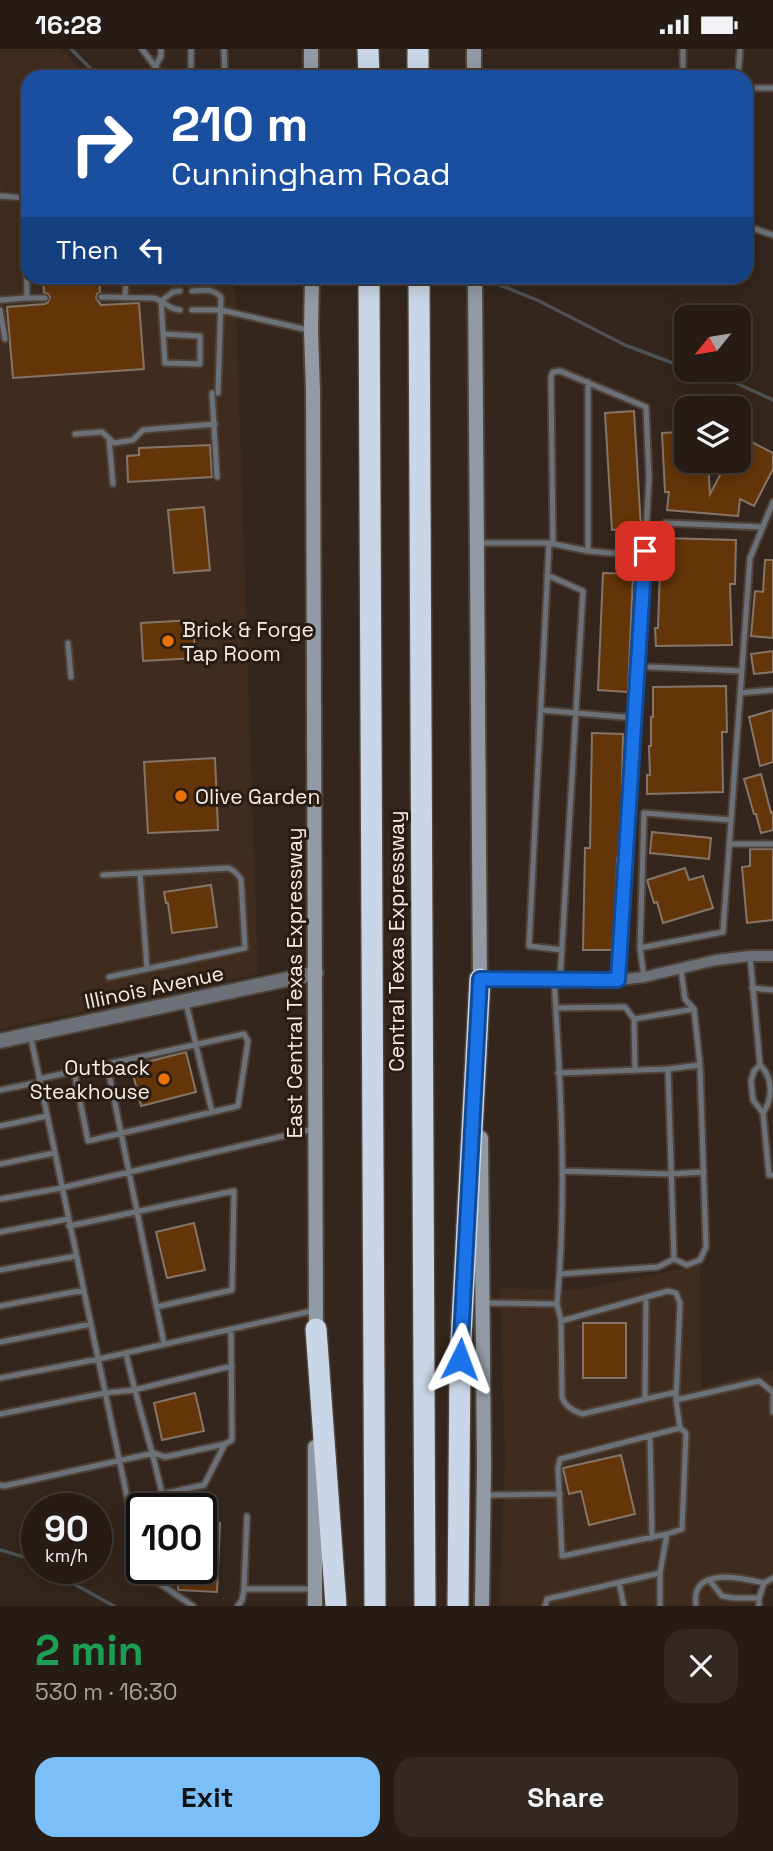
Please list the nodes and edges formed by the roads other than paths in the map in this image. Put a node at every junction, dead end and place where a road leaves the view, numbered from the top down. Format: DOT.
graph roads {
  1 [pos="142,49"];
  2 [pos="161,49"];
  3 [pos="191,49"];
  4 [pos="224,49"];
  5 [pos="311,49"];
  6 [pos="368,49"];
  7 [pos="418,49"];
  8 [pos="474,49"];
  9 [pos="683,49"];
  10 [pos="740,49"];
  11 [pos="155,67"];
  12 [pos="157,70"];
  13 [pos="191,70"];
  14 [pos="225,70"];
  15 [pos="312,70"];
  16 [pos="369,70"];
  17 [pos="418,70"];
  18 [pos="474,70"];
  19 [pos="683,70"];
  20 [pos="738,70"];
  21 [pos="753,88"];
  22 [pos="773,89"];
  23 [pos="0,196"];
  24 [pos="21,198"];
  25 [pos="753,228"];
  26 [pos="773,235"];
  27 [pos="27,284"];
  28 [pos="126,284"];
  29 [pos="312,284"];
  30 [pos="369,284"];
  31 [pos="475,284"];
  32 [pos="419,287"];
  33 [pos="180,291"];
  34 [pos="192,291"];
  35 [pos="101,297"];
  36 [pos="27,298"];
  37 [pos="45,298"];
  38 [pos="125,298"];
  39 [pos="0,300"];
  40 [pos="161,301"];
  41 [pos="0,310"];
  42 [pos="180,310"];
  43 [pos="192,310"];
  44 [pos="221,310"];
  45 [pos="311,331"];
  46 [pos="163,334"];
  47 [pos="5,339"];
  48 [pos="588,382"];
  49 [pos="215,423"];
  50 [pos="75,434"];
  51 [pos="109,439"];
  52 [pos="217,477"];
  53 [pos="113,484"];
  54 [pos="773,502"];
  55 [pos="665,523"];
  56 [pos="763,527"];
  57 [pos="475,544"];
  58 [pos="551,544"];
  59 [pos="588,551"];
  60 [pos="645,551"];
  61 [pos="547,575"];
  62 [pos="68,643"];
  63 [pos="650,667"];
  64 [pos="741,671"];
  65 [pos="71,677"];
  66 [pos="773,691"];
  67 [pos="740,693"];
  68 [pos="541,709"];
  69 [pos="575,712"];
  70 [pos="635,718"];
  71 [pos="731,820"];
  72 [pos="729,844"];
  73 [pos="773,844"];
  74 [pos="140,873"];
  75 [pos="103,875"];
  76 [pos="640,948"];
  77 [pos="562,950"];
  78 [pos="750,956"];
  79 [pos="773,956"];
  80 [pos="147,969"];
  81 [pos="681,969"];
  82 [pos="316,973"];
  83 [pos="109,977"];
  84 [pos="644,977"];
  85 [pos="480,979"];
  86 [pos="557,980"];
  87 [pos="618,980"];
  88 [pos="752,989"];
  89 [pos="773,990"];
  90 [pos="186,1002"];
  91 [pos="556,1008"];
  92 [pos="694,1009"];
  93 [pos="634,1019"];
  94 [pos="30,1034"];
  95 [pos="0,1041"];
  96 [pos="197,1045"];
  97 [pos="107,1064"];
  98 [pos="700,1065"];
  99 [pos="760,1065"];
  100 [pos="667,1069"];
  101 [pos="635,1070"];
  102 [pos="74,1071"];
  103 [pos="558,1073"];
  104 [pos="39,1080"];
  105 [pos="0,1090"];
  106 [pos="212,1112"];
  107 [pos="763,1113"];
  108 [pos="47,1116"];
  109 [pos="0,1126"];
  110 [pos="316,1129"];
  111 [pos="121,1133"];
  112 [pos="54,1153"];
  113 [pos="0,1164"];
  114 [pos="562,1171"];
  115 [pos="129,1172"];
  116 [pos="704,1172"];
  117 [pos="671,1174"];
  118 [pos="773,1175"];
  119 [pos="61,1188"];
  120 [pos="0,1199"];
  121 [pos="137,1212"];
  122 [pos="69,1223"];
  123 [pos="0,1232"];
  124 [pos="76,1256"];
  125 [pos="674,1259"];
  126 [pos="0,1270"];
  127 [pos="560,1274"];
  128 [pos="84,1290"];
  129 [pos="646,1297"];
  130 [pos="482,1303"];
  131 [pos="557,1304"];
  132 [pos="0,1306"];
  133 [pos="156,1307"];
  134 [pos="316,1320"];
  135 [pos="561,1321"];
  136 [pos="91,1324"];
  137 [pos="231,1329"];
  138 [pos="0,1342"];
  139 [pos="164,1344"];
  140 [pos="126,1353"];
  141 [pos="99,1359"];
  142 [pos="232,1366"];
  143 [pos="0,1378"];
  144 [pos="134,1390"];
  145 [pos="676,1392"];
  146 [pos="105,1393"];
  147 [pos="645,1399"];
  148 [pos="676,1401"];
  149 [pos="773,1412"];
  150 [pos="0,1414"];
  151 [pos="680,1428"];
  152 [pos="650,1436"];
  153 [pos="225,1444"];
  154 [pos="154,1453"];
  155 [pos="120,1461"];
  156 [pos="0,1485"];
  157 [pos="126,1493"];
  158 [pos="559,1494"];
  159 [pos="483,1495"];
  160 [pos="247,1516"];
  161 [pos="667,1534"];
  162 [pos="652,1538"];
  163 [pos="660,1573"];
  164 [pos="773,1578"];
  165 [pos="710,1581"];
  166 [pos="620,1583"];
  167 [pos="764,1583"];
  168 [pos="161,1584"];
  169 [pos="244,1589"];
  170 [pos="315,1589"];
  171 [pos="734,1598"];
  172 [pos="759,1598"];
  173 [pos="193,1606"];
  174 [pos="238,1606"];
  175 [pos="315,1606"];
  176 [pos="336,1606"];
  177 [pos="375,1606"];
  178 [pos="425,1606"];
  179 [pos="458,1606"];
  180 [pos="482,1606"];
  181 [pos="545,1606"];
  182 [pos="624,1606"];
  183 [pos="660,1606"];
  184 [pos="696,1606"];
  185 [pos="734,1606"];
  186 [pos="759,1606"];
  1 -- 11 [label="lane"];
  2 -- 11 [label="lane"];
  3 -- 13 [label="lane"];
  4 -- 14 [label="lane"];
  5 -- 15 [label="main road"];
  6 -- 16 [label="highway"];
  7 -- 17 [label="highway"];
  8 -- 18 [label="main road"];
  9 -- 19 [label="lane"];
  10 -- 20 [label="lane"];
  11 -- 12 [label="lane"];
  21 -- 22 [label="lane"];
  23 -- 24 [label="lane"];
  25 -- 26 [label="lane"];
  27 -- 36 [label="lane"];
  28 -- 38 [label="lane"];
  29 -- 45 [label="main road, East Central Texas Expressway"];
  30 -- 177 [label="highway, Central Texas Expressway"];
  31 -- 57 [label="main road"];
  32 -- 178 [label="highway, Central Texas Expressway"];
  33 -- 40 [label="lane"];
  34 -- 44 [label="lane"];
  35 -- 38 [label="lane"];
  36 -- 37 [label="lane"];
  36 -- 39 [label="lane"];
  38 -- 40 [label="lane"];
  40 -- 42 [label="lane"];
  40 -- 46 [label="lane"];
  41 -- 47 [label="lane"];
  43 -- 44 [label="lane"];
  44 -- 45 [label="lane"];
  44 -- 49 [label="lane"];
  45 -- 82 [label="main road, East Central Texas Expressway"];
  46 -- 46 [label="lane"];
  48 -- 58 [label="lane"];
  48 -- 59 [label="lane"];
  48 -- 60 [label="lane"];
  49 -- 51 [label="lane"];
  49 -- 52 [label="lane"];
  50 -- 51 [label="lane"];
  51 -- 53 [label="lane"];
  54 -- 56 [label="lane"];
  55 -- 56 [label="lane"];
  56 -- 64 [label="lane"];
  57 -- 58 [label="lane"];
  57 -- 85 [label="main road"];
  58 -- 59 [label="lane"];
  58 -- 61 [label="lane"];
  59 -- 60 [label="lane"];
  60 -- 70 [label="lane"];
  61 -- 68 [label="lane"];
  61 -- 69 [label="lane"];
  62 -- 65 [label="lane"];
  63 -- 64 [label="lane"];
  64 -- 67 [label="lane"];
  66 -- 67 [label="lane"];
  67 -- 71 [label="lane"];
  68 -- 69 [label="lane"];
  68 -- 77 [label="lane"];
  69 -- 70 [label="lane"];
  69 -- 77 [label="lane"];
  70 -- 87 [label="lane"];
  71 -- 72 [label="lane"];
  71 -- 76 [label="lane"];
  72 -- 73 [label="lane"];
  72 -- 76 [label="lane"];
  74 -- 75 [label="lane"];
  74 -- 80 [label="lane"];
  74 -- 80 [label="lane"];
  76 -- 84 [label="lane"];
  77 -- 86 [label="lane"];
  78 -- 79 [label="street"];
  78 -- 81 [label="street"];
  78 -- 88 [label="lane"];
  80 -- 83 [label="lane"];
  81 -- 84 [label="street"];
  81 -- 92 [label="lane"];
  82 -- 90 [label="street, Illinois Avenue"];
  82 -- 110 [label="main road, East Central Texas Expressway"];
  84 -- 87 [label="street"];
  85 -- 86 [label="street"];
  85 -- 130 [label="main road"];
  85 -- 179 [label="highway"];
  86 -- 87 [label="street"];
  86 -- 91 [label="lane"];
  88 -- 89 [label="lane"];
  88 -- 99 [label="lane"];
  90 -- 94 [label="street, Illinois Avenue"];
  90 -- 96 [label="lane"];
  91 -- 93 [label="lane"];
  91 -- 103 [label="lane"];
  92 -- 93 [label="lane"];
  92 -- 98 [label="lane"];
  93 -- 101 [label="lane"];
  94 -- 95 [label="street, Illinois Avenue"];
  94 -- 104 [label="lane"];
  96 -- 97 [label="lane"];
  96 -- 106 [label="lane"];
  96 -- 106 [label="lane"];
  97 -- 102 [label="lane"];
  97 -- 111 [label="lane"];
  98 -- 100 [label="lane"];
  98 -- 116 [label="lane"];
  99 -- 107 [label="lane"];
  99 -- 107 [label="lane"];
  100 -- 101 [label="lane"];
  100 -- 117 [label="lane"];
  101 -- 103 [label="lane"];
  102 -- 104 [label="lane"];
  102 -- 111 [label="lane"];
  103 -- 114 [label="lane"];
  104 -- 105 [label="lane"];
  104 -- 108 [label="lane"];
  106 -- 111 [label="lane"];
  107 -- 118 [label="lane"];
  108 -- 109 [label="lane"];
  108 -- 112 [label="lane"];
  110 -- 115 [label="lane"];
  110 -- 134 [label="main road, East Central Texas Expressway"];
  111 -- 115 [label="lane"];
  112 -- 113 [label="lane"];
  112 -- 119 [label="lane"];
  114 -- 117 [label="lane"];
  114 -- 127 [label="lane"];
  115 -- 119 [label="lane"];
  115 -- 121 [label="lane"];
  116 -- 117 [label="lane"];
  116 -- 125 [label="lane"];
  117 -- 125 [label="lane"];
  119 -- 120 [label="lane"];
  119 -- 122 [label="lane"];
  121 -- 122 [label="lane"];
  121 -- 133 [label="lane"];
  121 -- 133 [label="lane"];
  122 -- 123 [label="lane"];
  122 -- 124 [label="lane"];
  124 -- 126 [label="lane"];
  124 -- 128 [label="lane"];
  125 -- 127 [label="lane"];
  127 -- 131 [label="lane"];
  128 -- 132 [label="lane"];
  128 -- 136 [label="lane"];
  129 -- 135 [label="lane"];
  129 -- 145 [label="lane"];
  129 -- 147 [label="lane"];
  130 -- 131 [label="lane"];
  130 -- 159 [label="main road"];
  131 -- 135 [label="lane"];
  133 -- 139 [label="lane"];
  134 -- 137 [label="lane"];
  134 -- 170 [label="main road, East Central Texas Expressway"];
  134 -- 176 [label="highway"];
  135 -- 147 [label="lane"];
  136 -- 138 [label="lane"];
  136 -- 141 [label="lane"];
  137 -- 139 [label="lane"];
  137 -- 142 [label="lane"];
  139 -- 140 [label="lane"];
  140 -- 141 [label="lane"];
  140 -- 144 [label="lane"];
  141 -- 143 [label="lane"];
  141 -- 146 [label="lane"];
  142 -- 144 [label="lane"];
  142 -- 153 [label="lane"];
  144 -- 146 [label="lane"];
  144 -- 154 [label="lane"];
  145 -- 147 [label="lane"];
  145 -- 148 [label="lane"];
  146 -- 150 [label="lane"];
  146 -- 155 [label="lane"];
  148 -- 149 [label="lane"];
  148 -- 151 [label="lane"];
  151 -- 152 [label="lane"];
  151 -- 161 [label="lane"];
  152 -- 158 [label="lane"];
  152 -- 162 [label="lane"];
  153 -- 154 [label="lane"];
  153 -- 154 [label="lane"];
  154 -- 155 [label="lane"];
  155 -- 156 [label="lane"];
  155 -- 157 [label="lane"];
  158 -- 159 [label="lane"];
  158 -- 162 [label="lane"];
  159 -- 180 [label="main road"];
  160 -- 169 [label="lane"];
  161 -- 162 [label="lane"];
  161 -- 163 [label="lane"];
  163 -- 166 [label="lane"];
  163 -- 183 [label="lane"];
  164 -- 167 [label="lane"];
  165 -- 167 [label="lane"];
  165 -- 171 [label="lane"];
  165 -- 184 [label="lane"];
  166 -- 181 [label="lane"];
  166 -- 182 [label="lane"];
  167 -- 172 [label="lane"];
  168 -- 173 [label="lane"];
  169 -- 170 [label="lane"];
  169 -- 174 [label="lane"];
  170 -- 175 [label="main road, East Central Texas Expressway"];
  171 -- 172 [label="lane"];
  171 -- 185 [label="lane"];
  172 -- 186 [label="lane"];
}
